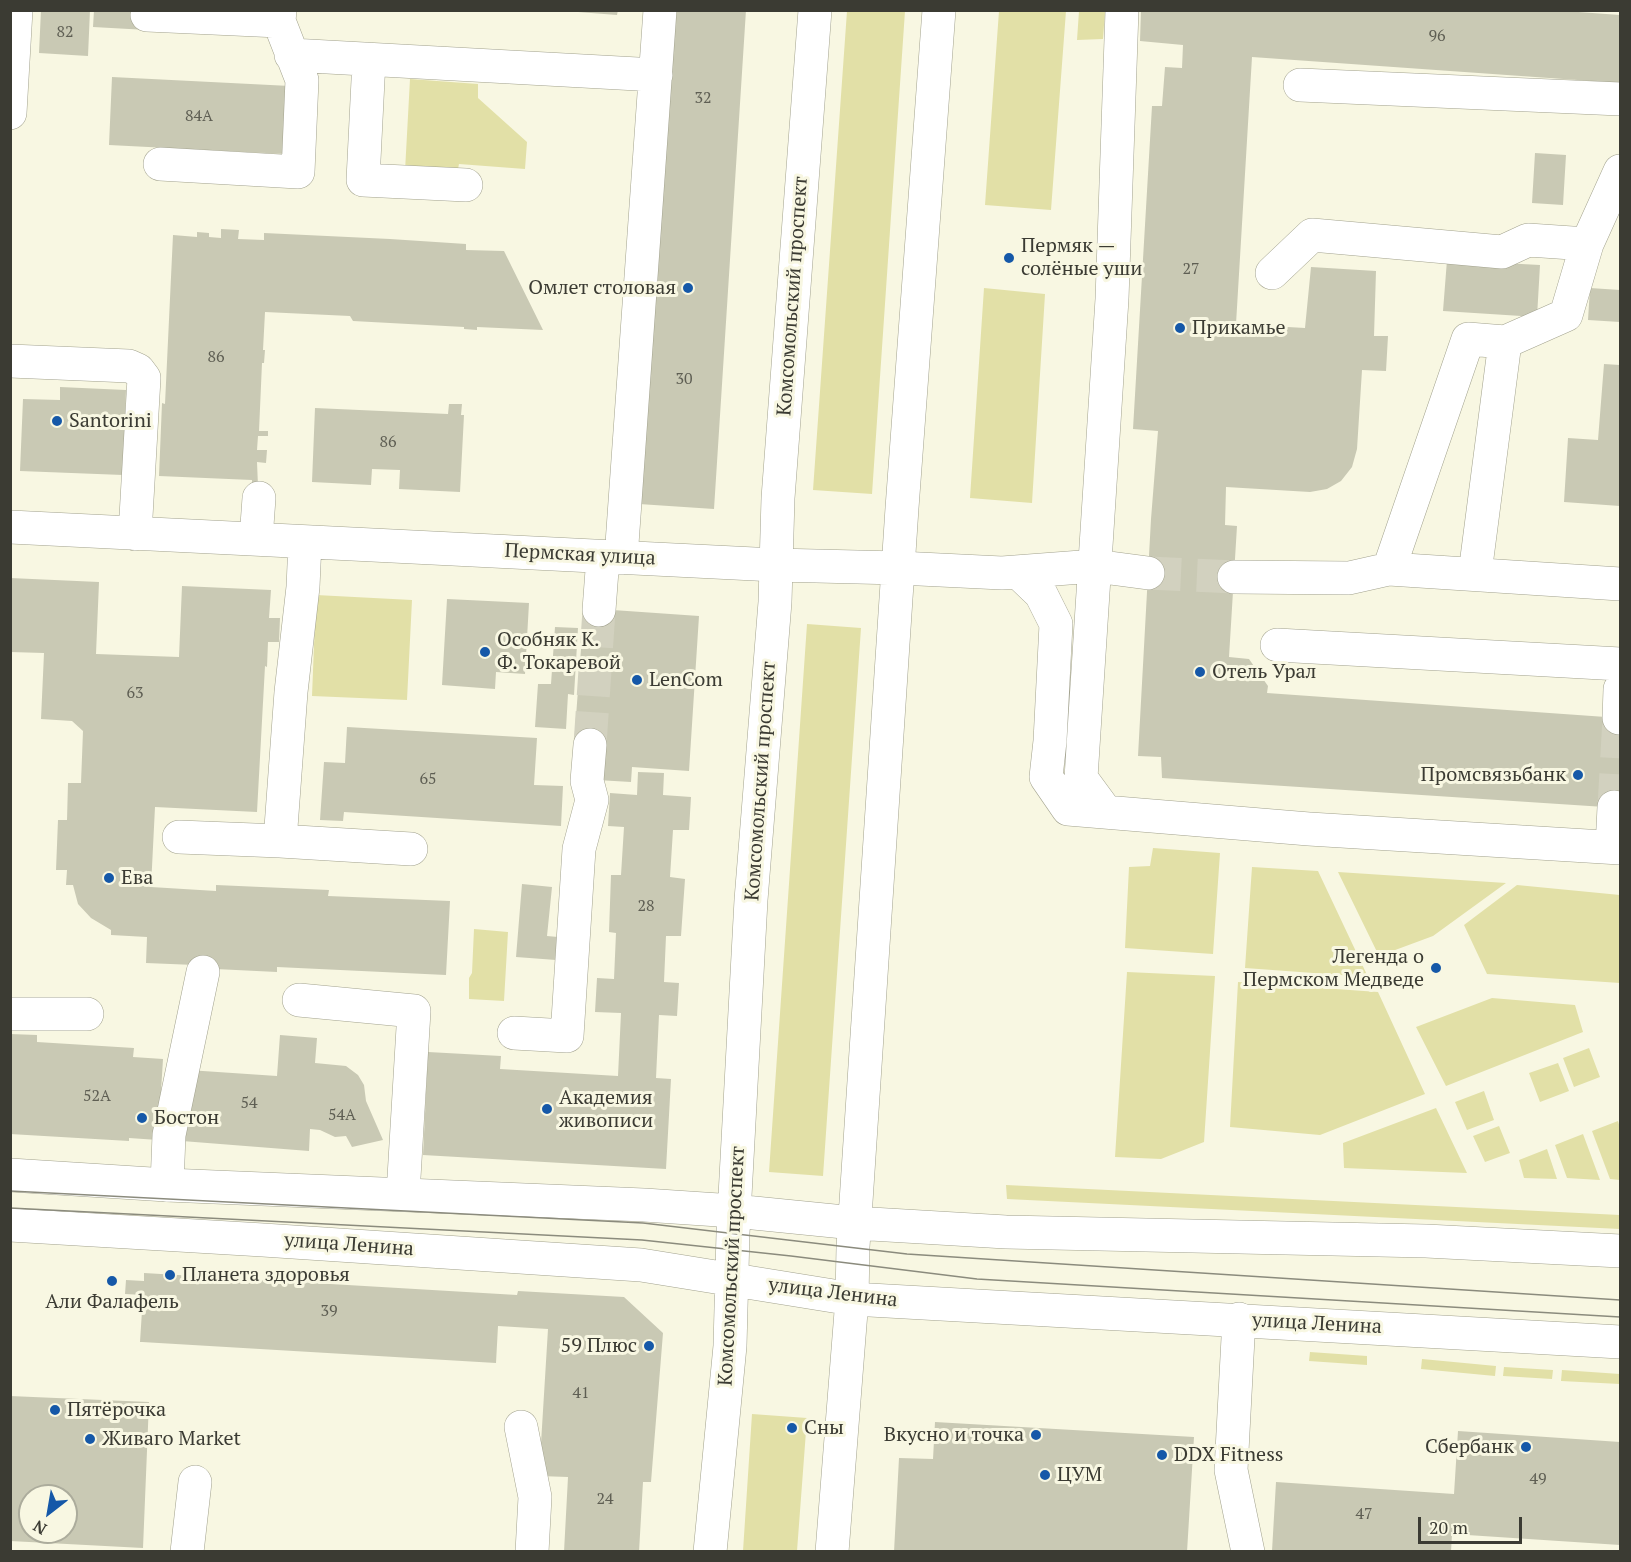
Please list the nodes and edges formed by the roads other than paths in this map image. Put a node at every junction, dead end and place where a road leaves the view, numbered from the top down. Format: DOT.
graph roads {
  1 [pos="16,10"];
  2 [pos="660,10"];
  3 [pos="815,10"];
  4 [pos="939,10"];
  5 [pos="1122,10"];
  6 [pos="147,15"];
  7 [pos="280,16"];
  8 [pos="291,55"];
  9 [pos="369,60"];
  10 [pos="656,75"];
  11 [pos="1300,85"];
  12 [pos="1620,99"];
  13 [pos="10,113"];
  14 [pos="160,164"];
  15 [pos="1620,171"];
  16 [pos="466,185"];
  17 [pos="1587,244"];
  18 [pos="1272,273"];
  19 [pos="1505,342"];
  20 [pos="10,361"];
  21 [pos="259,498"];
  22 [pos="10,527"];
  23 [pos="135,534"];
  24 [pos="256,539"];
  25 [pos="305,542"];
  26 [pos="612,557"];
  27 [pos="775,565"];
  28 [pos="1095,566"];
  29 [pos="899,567"];
  30 [pos="1389,569"];
  31 [pos="1018,572"];
  32 [pos="1148,573"];
  33 [pos="1475,573"];
  34 [pos="1234,578"];
  35 [pos="1620,584"];
  36 [pos="599,610"];
  37 [pos="1277,645"];
  38 [pos="1620,664"];
  39 [pos="590,745"];
  40 [pos="1614,807"];
  41 [pos="1106,812"];
  42 [pos="179,837"];
  43 [pos="280,841"];
  44 [pos="1616,847"];
  45 [pos="411,849"];
  46 [pos="203,972"];
  47 [pos="299,1000"];
  48 [pos="10,1014"];
  49 [pos="87,1014"];
  50 [pos="514,1033"];
  51 [pos="10,1175"];
  52 [pos="167,1185"];
  53 [pos="403,1194"];
  54 [pos="734,1211"];
  55 [pos="854,1223"];
  56 [pos="10,1226"];
  57 [pos="1620,1251"];
  58 [pos="732,1279"];
  59 [pos="852,1299"];
  60 [pos="1239,1319"];
  61 [pos="1620,1342"];
  62 [pos="521,1427"];
  63 [pos="195,1482"];
  64 [pos="187,1551"];
  65 [pos="532,1551"];
  66 [pos="710,1551"];
  67 [pos="832,1551"];
  68 [pos="1248,1551"];
  1 -- 13 [label="main road"];
  2 -- 10 [label="main road"];
  3 -- 27 [label="main road, Комсомольский проспект"];
  4 -- 29 [label="main road"];
  5 -- 28 [label="main road"];
  6 -- 7 [label="main road"];
  7 -- 8 [label="main road"];
  8 -- 9 [label="main road"];
  8 -- 14 [label="main road"];
  9 -- 10 [label="main road"];
  9 -- 16 [label="main road"];
  10 -- 26 [label="main road"];
  11 -- 12 [label="main road"];
  15 -- 17 [label="main road"];
  17 -- 18 [label="main road"];
  17 -- 19 [label="main road"];
  19 -- 30 [label="main road"];
  19 -- 33 [label="main road"];
  20 -- 23 [label="main road"];
  21 -- 24 [label="main road"];
  22 -- 23 [label="main road, Пермская улица"];
  23 -- 24 [label="main road, Пермская улица"];
  24 -- 25 [label="main road, Пермская улица"];
  25 -- 26 [label="main road, Пермская улица"];
  25 -- 43 [label="main road"];
  26 -- 27 [label="main road, Пермская улица"];
  26 -- 36 [label="main road"];
  27 -- 29 [label="main road, Пермская улица"];
  27 -- 54 [label="main road, Комсомольский проспект"];
  28 -- 31 [label="main road, Пермская улица"];
  28 -- 32 [label="main road, Пермская улица"];
  28 -- 41 [label="main road"];
  29 -- 31 [label="main road, Пермская улица"];
  29 -- 55 [label="main road"];
  30 -- 33 [label="main road"];
  30 -- 34 [label="main road"];
  31 -- 41 [label="main road"];
  33 -- 35 [label="main road"];
  37 -- 38 [label="main road"];
  39 -- 50 [label="main road"];
  40 -- 44 [label="main road"];
  41 -- 44 [label="main road"];
  42 -- 43 [label="main road"];
  43 -- 45 [label="main road"];
  46 -- 52 [label="main road"];
  47 -- 53 [label="main road"];
  48 -- 49 [label="main road"];
  51 -- 52 [label="main road"];
  52 -- 53 [label="main road"];
  53 -- 54 [label="main road"];
  54 -- 55 [label="main road"];
  54 -- 58 [label="main road, Комсомольский проспект"];
  55 -- 57 [label="main road"];
  55 -- 59 [label="main road"];
  56 -- 58 [label="main road, улица Ленина"];
  58 -- 59 [label="main road, улица Ленина"];
  58 -- 66 [label="main road, Комсомольский проспект"];
  59 -- 60 [label="main road, улица Ленина"];
  59 -- 67 [label="main road"];
  60 -- 61 [label="main road, улица Ленина"];
  60 -- 68 [label="main road"];
  62 -- 65 [label="main road"];
  63 -- 64 [label="main road"];
}
